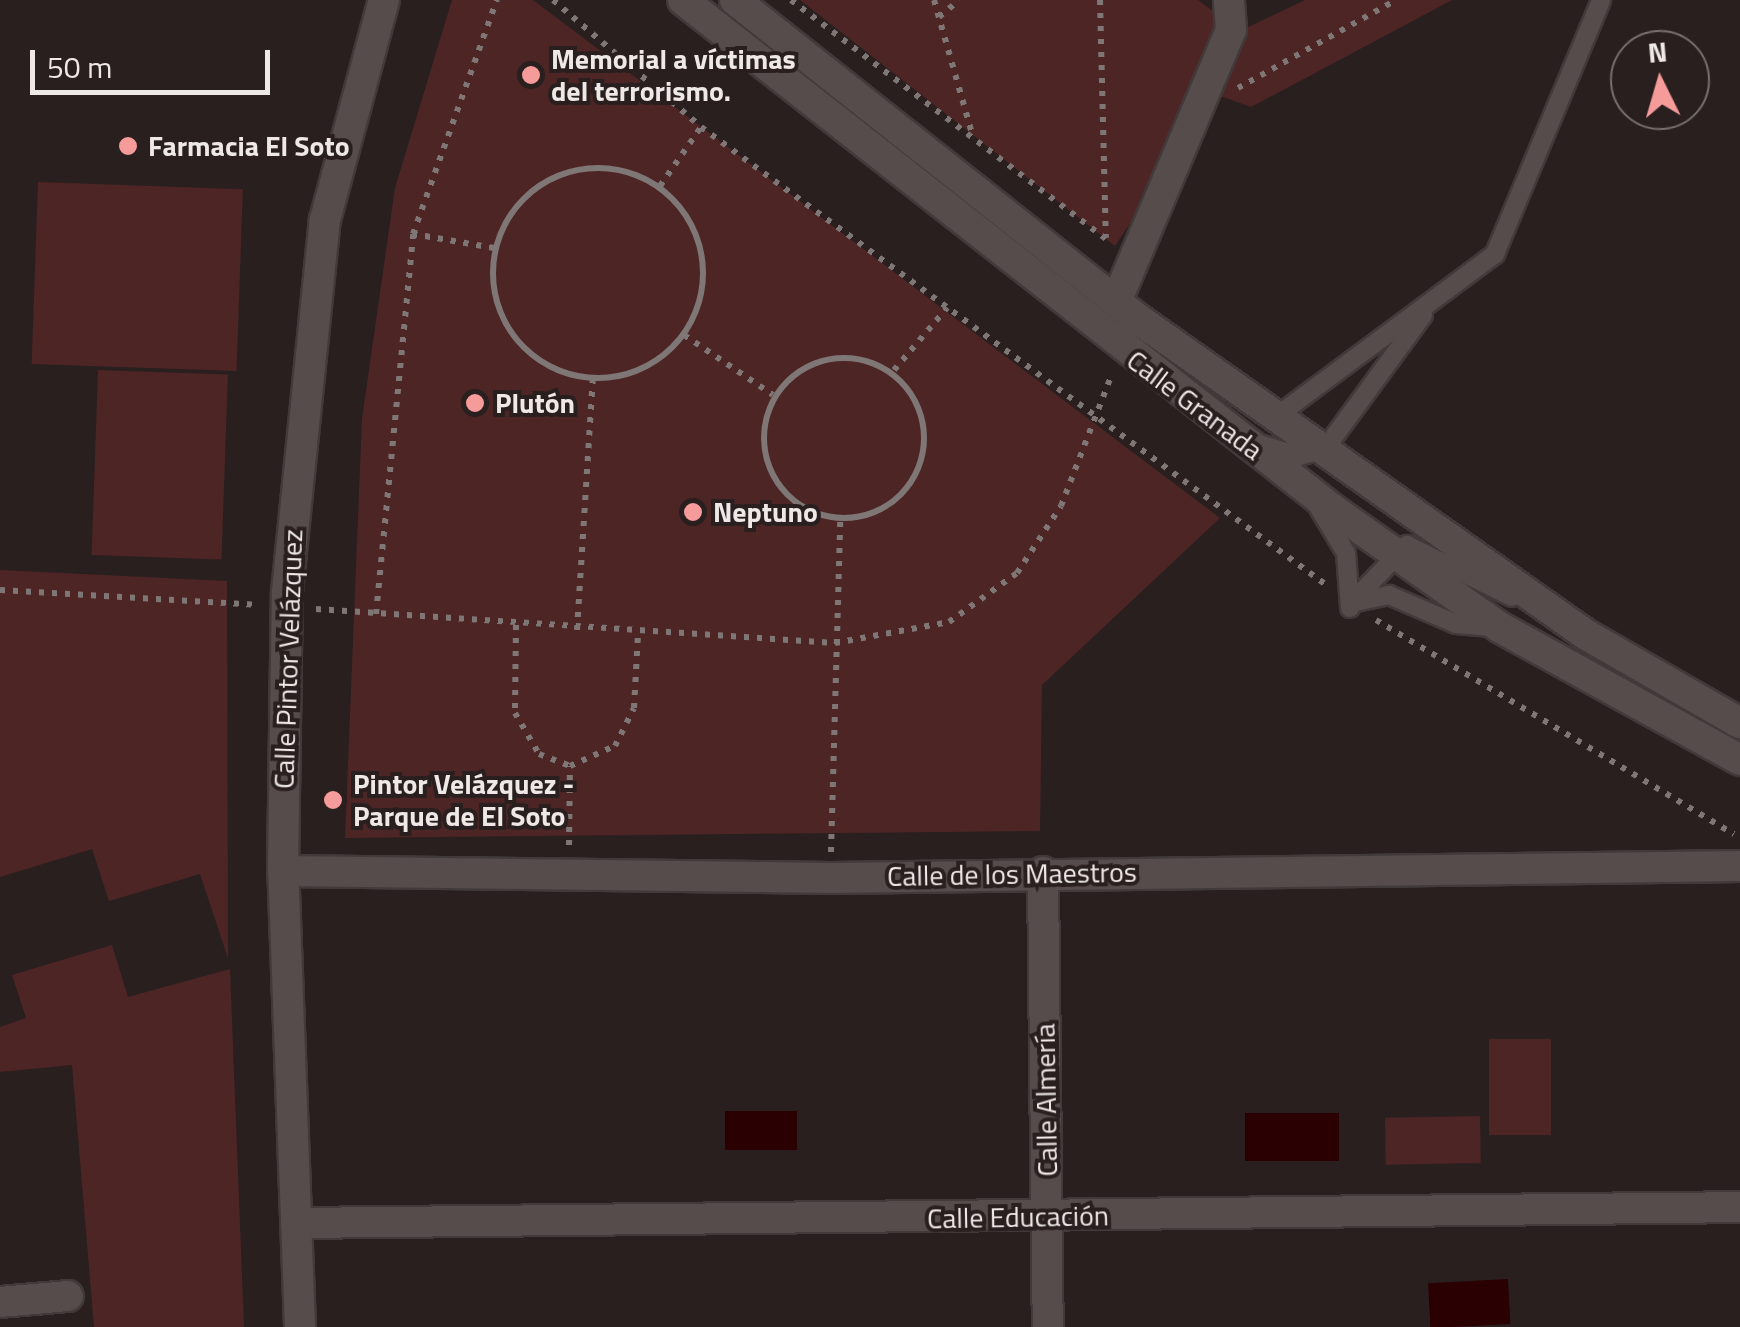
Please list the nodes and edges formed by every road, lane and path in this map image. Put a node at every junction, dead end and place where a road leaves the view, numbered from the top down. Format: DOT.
graph roads {
  1 [pos="384,0"];
  2 [pos="497,0"];
  3 [pos="552,0"];
  4 [pos="683,0"];
  5 [pos="735,0"];
  6 [pos="791,0"];
  7 [pos="934,0"];
  8 [pos="960,0"];
  9 [pos="1100,0"];
  10 [pos="1229,0"];
  11 [pos="1396,0"];
  12 [pos="1601,0"];
  13 [pos="939,17"];
  14 [pos="1228,107"];
  15 [pos="701,127"];
  16 [pos="973,137"];
  17 [pos="660,186"];
  18 [pos="414,234"];
  19 [pos="1106,239"];
  20 [pos="494,248"];
  21 [pos="1134,260"];
  22 [pos="1434,301"];
  23 [pos="1116,302"];
  24 [pos="947,308"];
  25 [pos="684,336"];
  26 [pos="1123,350"];
  27 [pos="894,370"];
  28 [pos="593,378"];
  29 [pos="773,395"];
  30 [pos="1092,416"];
  31 [pos="1277,416"];
  32 [pos="1236,436"];
  33 [pos="1325,449"];
  34 [pos="1308,491"];
  35 [pos="840,521"];
  36 [pos="1394,551"];
  37 [pos="0,590"];
  38 [pos="286,606"];
  39 [pos="1350,609"];
  40 [pos="376,614"];
  41 [pos="516,625"];
  42 [pos="1501,628"];
  43 [pos="577,630"];
  44 [pos="638,633"];
  45 [pos="1586,634"];
  46 [pos="835,643"];
  47 [pos="1740,723"];
  48 [pos="1740,760"];
  49 [pos="570,766"];
  50 [pos="1740,837"];
  51 [pos="1740,866"];
  52 [pos="283,870"];
  53 [pos="1044,872"];
  54 [pos="568,874"];
  55 [pos="831,878"];
  56 [pos="1740,1207"];
  57 [pos="1048,1216"];
  58 [pos="296,1223"];
  59 [pos="68,1296"];
  60 [pos="0,1302"];
  61 [pos="300,1327"];
  62 [pos="1048,1327"];
  1 -- 38 [label="street, Calle Pintor Velázquez"];
  2 -- 18 [label="path"];
  3 -- 15 [label="path"];
  4 -- 26 [label="street, Calle Granada"];
  5 -- 23 [label="street, Calle Granada"];
  6 -- 16 [label="path"];
  7 -- 13 [label="path"];
  8 -- 13 [label="path"];
  9 -- 19 [label="path"];
  10 -- 21 [label="street"];
  11 -- 14 [label="path"];
  12 -- 22 [label="lane"];
  13 -- 16 [label="path"];
  15 -- 17 [label="path"];
  15 -- 24 [label="path"];
  16 -- 19 [label="path"];
  17 -- 20 [label="path"];
  17 -- 25 [label="path"];
  18 -- 20 [label="path"];
  18 -- 40 [label="path"];
  19 -- 21 [label="path"];
  20 -- 28 [label="path"];
  21 -- 23 [label="street"];
  22 -- 31 [label="lane"];
  22 -- 33 [label="lane"];
  23 -- 31 [label="street, Calle Granada"];
  24 -- 27 [label="path"];
  24 -- 30 [label="path"];
  25 -- 28 [label="path"];
  25 -- 29 [label="path"];
  26 -- 30 [label="path"];
  26 -- 32 [label="street, Calle Granada"];
  27 -- 29 [label="path"];
  27 -- 35 [label="path"];
  28 -- 43 [label="path"];
  29 -- 35 [label="path"];
  30 -- 39 [label="path"];
  30 -- 46 [label="path"];
  31 -- 33 [label="street, Calle Granada"];
  32 -- 33 [label="lane"];
  32 -- 34 [label="street, Calle Granada"];
  33 -- 45 [label="street, Calle Granada"];
  34 -- 36 [label="street, Calle Granada"];
  34 -- 39 [label="lane"];
  35 -- 46 [label="path"];
  36 -- 39 [label="lane"];
  36 -- 42 [label="street, Calle Granada"];
  36 -- 45 [label="lane"];
  37 -- 38 [label="path"];
  38 -- 40 [label="path"];
  38 -- 52 [label="street, Calle Pintor Velázquez"];
  39 -- 42 [label="lane"];
  39 -- 50 [label="path"];
  40 -- 41 [label="path"];
  41 -- 43 [label="path"];
  41 -- 49 [label="path"];
  42 -- 48 [label="street, Calle Granada"];
  43 -- 44 [label="path"];
  44 -- 46 [label="path"];
  44 -- 49 [label="path"];
  45 -- 47 [label="street, Calle Granada"];
  46 -- 55 [label="path"];
  49 -- 54 [label="path"];
  51 -- 53 [label="street, Calle de los Maestros"];
  52 -- 54 [label="street, Calle de los Maestros"];
  52 -- 58 [label="street, Calle Pintor Velázquez"];
  53 -- 55 [label="street, Calle de los Maestros"];
  53 -- 57 [label="street, Calle Almería"];
  54 -- 55 [label="street, Calle de los Maestros"];
  56 -- 57 [label="street, Calle Educación"];
  57 -- 58 [label="street, Calle Educación"];
  57 -- 62 [label="street, Calle Almería"];
  58 -- 61 [label="street, Calle Pintor Velázquez"];
  59 -- 60 [label="street"];
}
